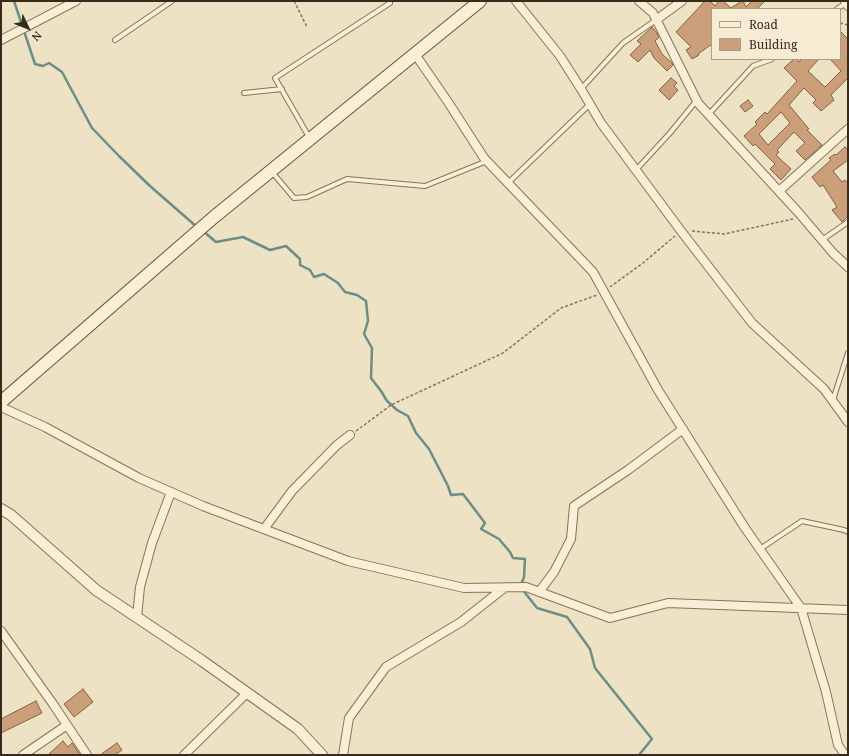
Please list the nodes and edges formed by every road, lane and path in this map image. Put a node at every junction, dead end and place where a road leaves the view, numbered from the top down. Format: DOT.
graph roads {
  1 [pos="76,1"];
  2 [pos="172,1"];
  3 [pos="296,1"];
  4 [pos="480,1"];
  5 [pos="516,1"];
  6 [pos="639,1"];
  7 [pos="682,1"];
  8 [pos="390,3"];
  9 [pos="656,20"];
  10 [pos="307,27"];
  11 [pos="1,40"];
  12 [pos="115,40"];
  13 [pos="415,54"];
  14 [pos="769,60"];
  15 [pos="282,89"];
  16 [pos="581,89"];
  17 [pos="244,93"];
  18 [pos="697,99"];
  19 [pos="590,104"];
  20 [pos="709,114"];
  21 [pos="848,129"];
  22 [pos="310,139"];
  23 [pos="487,161"];
  24 [pos="636,170"];
  25 [pos="271,171"];
  26 [pos="508,183"];
  27 [pos="779,191"];
  28 [pos="803,217"];
  29 [pos="848,222"];
  30 [pos="681,230"];
  31 [pos="822,240"];
  32 [pos="848,267"];
  33 [pos="604,292"];
  34 [pos="848,353"];
  35 [pos="833,401"];
  36 [pos="1,402"];
  37 [pos="1,407"];
  38 [pos="848,422"];
  39 [pos="683,429"];
  40 [pos="350,435"];
  41 [pos="171,492"];
  42 [pos="1,509"];
  43 [pos="264,529"];
  44 [pos="848,532"];
  45 [pos="760,550"];
  46 [pos="504,588"];
  47 [pos="539,592"];
  48 [pos="801,608"];
  49 [pos="848,610"];
  50 [pos="137,617"];
  51 [pos="1,631"];
  52 [pos="247,693"];
  53 [pos="68,726"];
  54 [pos="23,755"];
  55 [pos="88,755"];
  56 [pos="184,755"];
  57 [pos="322,755"];
  58 [pos="343,755"];
  59 [pos="845,755"];
  1 -- 11 [label="street"];
  2 -- 12 [label="lane"];
  3 -- 10 [label="path"];
  4 -- 13 [label="main road"];
  5 -- 16 [label="street"];
  6 -- 9 [label="street"];
  7 -- 9 [label="street"];
  8 -- 15 [label="lane"];
  9 -- 16 [label="lane"];
  9 -- 18 [label="street"];
  13 -- 22 [label="main road"];
  13 -- 23 [label="street"];
  14 -- 20 [label="lane"];
  15 -- 17 [label="lane"];
  15 -- 22 [label="lane"];
  16 -- 19 [label="street"];
  18 -- 20 [label="street"];
  18 -- 24 [label="lane"];
  19 -- 24 [label="street"];
  19 -- 26 [label="lane"];
  20 -- 27 [label="street"];
  21 -- 27 [label="street"];
  22 -- 25 [label="main road"];
  23 -- 25 [label="lane"];
  23 -- 26 [label="street"];
  24 -- 30 [label="street"];
  25 -- 36 [label="main road"];
  26 -- 33 [label="street"];
  27 -- 28 [label="street"];
  28 -- 30 [label="path"];
  28 -- 31 [label="street"];
  29 -- 31 [label="lane"];
  30 -- 33 [label="path"];
  30 -- 35 [label="street"];
  31 -- 32 [label="street"];
  33 -- 39 [label="street"];
  33 -- 40 [label="path"];
  34 -- 35 [label="lane"];
  35 -- 38 [label="street"];
  37 -- 41 [label="street"];
  39 -- 45 [label="street"];
  39 -- 47 [label="street"];
  40 -- 43 [label="street"];
  41 -- 43 [label="street"];
  41 -- 50 [label="street"];
  42 -- 50 [label="street"];
  43 -- 46 [label="street"];
  44 -- 45 [label="lane"];
  45 -- 48 [label="street"];
  46 -- 47 [label="street"];
  46 -- 58 [label="street"];
  47 -- 48 [label="street"];
  48 -- 49 [label="street"];
  48 -- 59 [label="street"];
  50 -- 52 [label="street"];
  51 -- 53 [label="street"];
  52 -- 56 [label="street"];
  52 -- 57 [label="street"];
  53 -- 54 [label="street"];
  53 -- 55 [label="street"];
}
